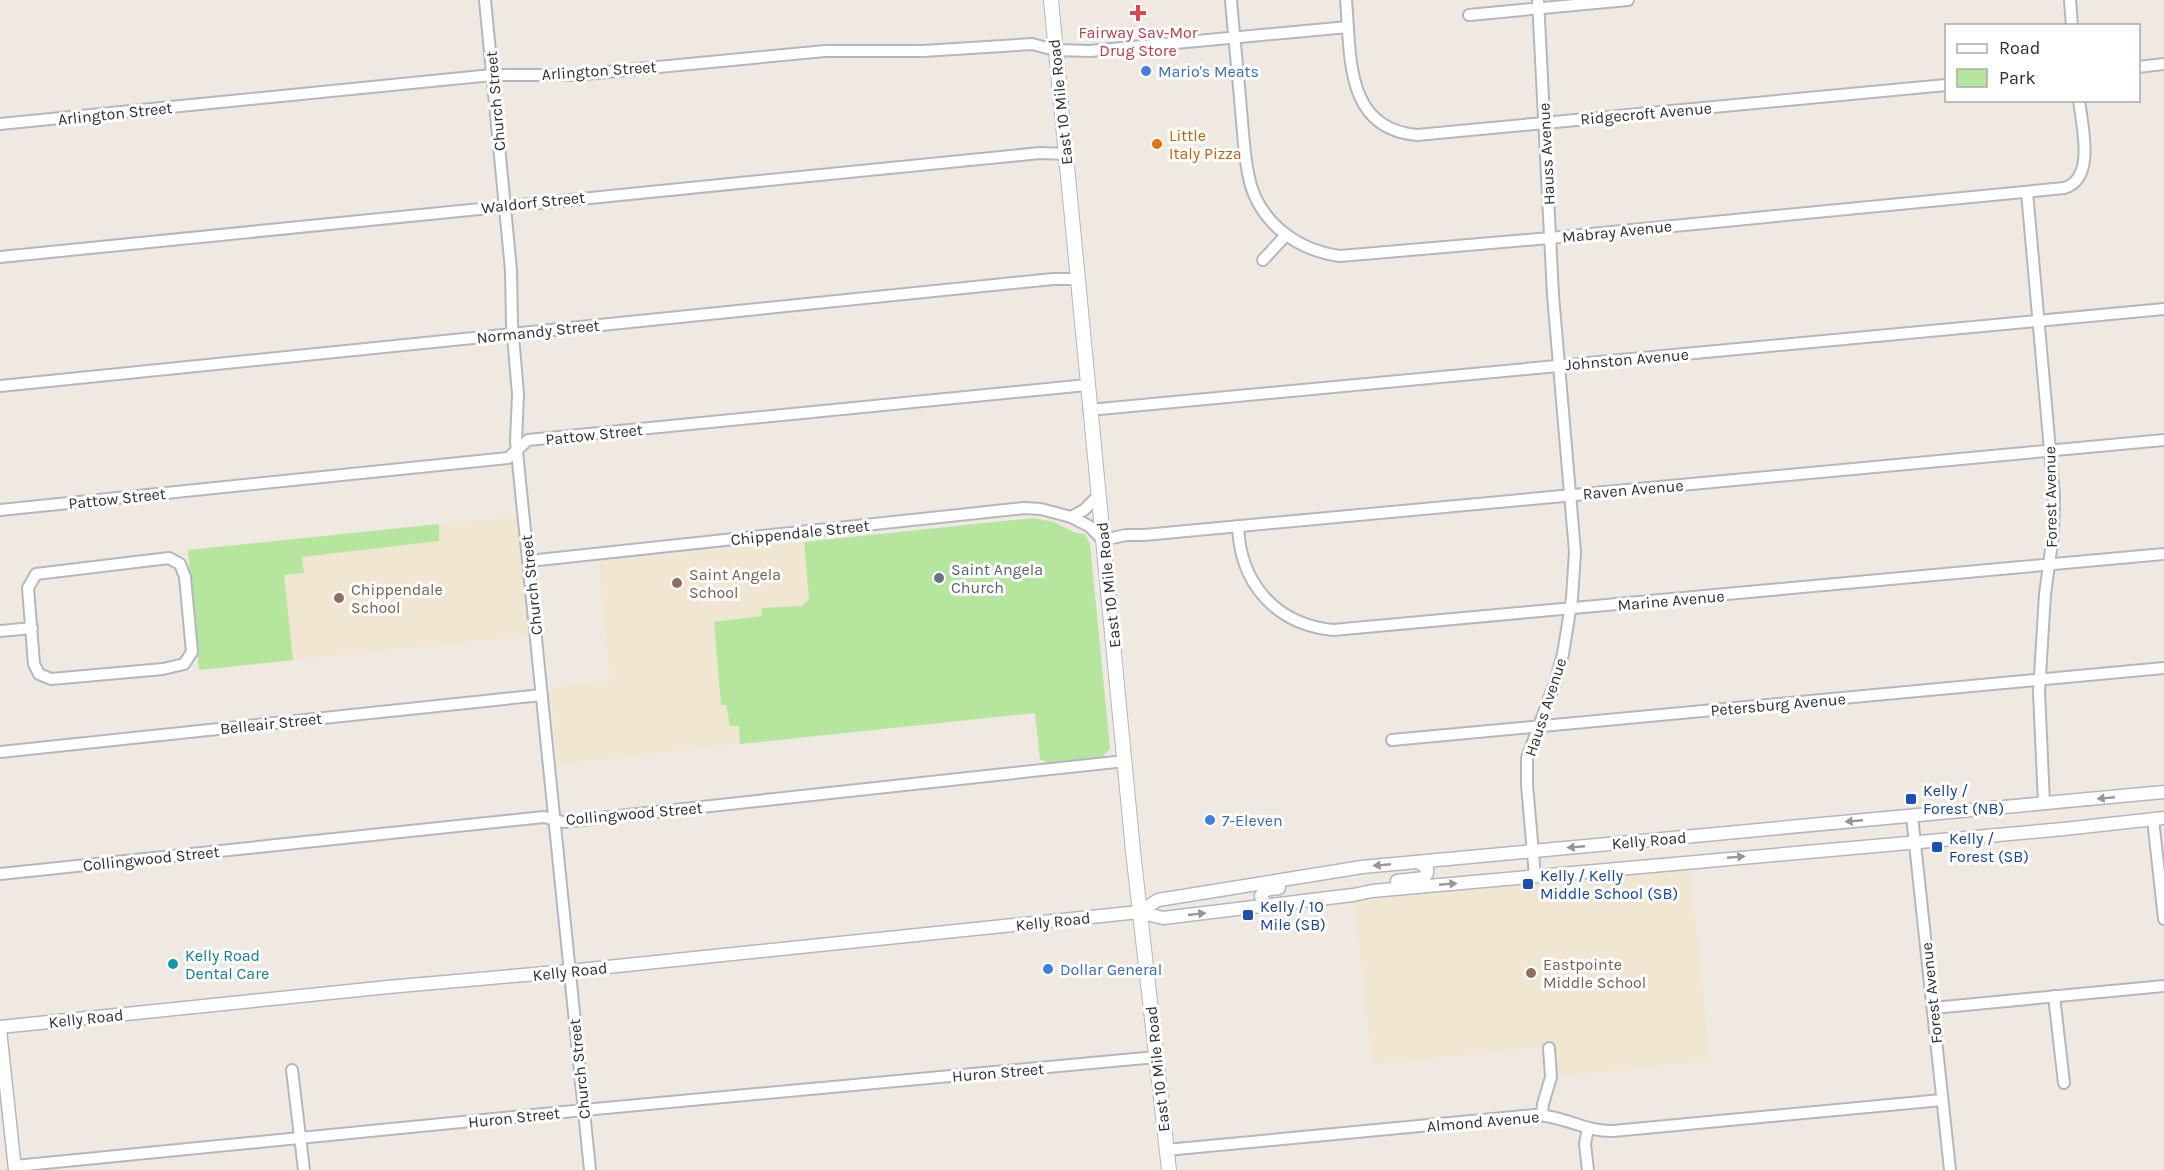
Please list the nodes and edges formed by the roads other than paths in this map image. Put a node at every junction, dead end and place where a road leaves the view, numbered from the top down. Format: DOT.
graph roads {
  1 [pos="485,0"];
  2 [pos="1050,0"];
  3 [pos="1231,0"];
  4 [pos="1346,0"];
  5 [pos="1628,0"];
  6 [pos="2070,0"];
  7 [pos="1538,4"];
  8 [pos="1469,15"];
  9 [pos="2072,24"];
  10 [pos="1348,27"];
  11 [pos="1234,37"];
  12 [pos="1055,50"];
  13 [pos="2164,64"];
  14 [pos="2140,66"];
  15 [pos="492,75"];
  16 [pos="1945,85"];
  17 [pos="2079,102"];
  18 [pos="1544,123"];
  19 [pos="0,124"];
  20 [pos="1066,154"];
  21 [pos="2027,192"];
  22 [pos="505,205"];
  23 [pos="1286,235"];
  24 [pos="1550,238"];
  25 [pos="0,257"];
  26 [pos="1263,260"];
  27 [pos="1077,279"];
  28 [pos="2164,309"];
  29 [pos="2039,320"];
  30 [pos="513,333"];
  31 [pos="1559,366"];
  32 [pos="1087,385"];
  33 [pos="0,386"];
  34 [pos="1089,410"];
  35 [pos="2164,440"];
  36 [pos="517,449"];
  37 [pos="2051,450"];
  38 [pos="1099,495"];
  39 [pos="1572,495"];
  40 [pos="0,510"];
  41 [pos="1071,517"];
  42 [pos="1238,526"];
  43 [pos="1103,540"];
  44 [pos="2164,554"];
  45 [pos="529,561"];
  46 [pos="2050,564"];
  47 [pos="1570,609"];
  48 [pos="32,628"];
  49 [pos="0,631"];
  50 [pos="2164,668"];
  51 [pos="2040,680"];
  52 [pos="542,695"];
  53 [pos="1538,726"];
  54 [pos="1392,740"];
  55 [pos="0,752"];
  56 [pos="1125,761"];
  57 [pos="2164,792"];
  58 [pos="2044,802"];
  59 [pos="1912,816"];
  60 [pos="2158,818"];
  61 [pos="553,819"];
  62 [pos="1914,842"];
  63 [pos="1532,851"];
  64 [pos="1418,862"];
  65 [pos="1333,871"];
  66 [pos="0,874"];
  67 [pos="1535,876"];
  68 [pos="1372,891"];
  69 [pos="1265,905"];
  70 [pos="1139,912"];
  71 [pos="2164,919"];
  72 [pos="569,971"];
  73 [pos="2164,986"];
  74 [pos="2054,996"];
  75 [pos="1933,1008"];
  76 [pos="0,1028"];
  77 [pos="1549,1048"];
  78 [pos="1156,1057"];
  79 [pos="292,1070"];
  80 [pos="2064,1083"];
  81 [pos="1942,1100"];
  82 [pos="584,1110"];
  83 [pos="1542,1115"];
  84 [pos="1588,1128"];
  85 [pos="301,1138"];
  86 [pos="1166,1150"];
  87 [pos="15,1168"];
  88 [pos="304,1170"];
  89 [pos="590,1170"];
  90 [pos="1169,1170"];
  91 [pos="1588,1170"];
  92 [pos="1950,1170"];
  1 -- 15 [label="street, Church Street"];
  2 -- 12 [label="main road, East 10 Mile Road"];
  3 -- 11 [label="street, Mabray Avenue"];
  4 -- 10 [label="street, Ridgecroft Avenue"];
  5 -- 7 [label="street"];
  6 -- 9 [label="street"];
  7 -- 8 [label="street"];
  7 -- 18 [label="street, Hauss Avenue"];
  10 -- 11 [label="street, Arlington Street"];
  10 -- 18 [label="street, Ridgecroft Avenue"];
  11 -- 12 [label="street, Arlington Street"];
  11 -- 23 [label="street, Mabray Avenue"];
  12 -- 15 [label="street, Arlington Street"];
  12 -- 20 [label="main road, East 10 Mile Road"];
  13 -- 14 [label="street"];
  15 -- 19 [label="street, Arlington Street"];
  15 -- 22 [label="street, Church Street"];
  16 -- 18 [label="street, Ridgecroft Avenue"];
  17 -- 21 [label="street, Mabray Avenue"];
  18 -- 24 [label="street, Hauss Avenue"];
  20 -- 22 [label="street, Waldorf Street"];
  20 -- 27 [label="main road, East 10 Mile Road"];
  21 -- 24 [label="street, Mabray Avenue"];
  21 -- 29 [label="street, Forest Avenue"];
  22 -- 25 [label="street, Waldorf Street"];
  22 -- 30 [label="street, Church Street"];
  23 -- 24 [label="street, Mabray Avenue"];
  23 -- 26 [label="street"];
  24 -- 31 [label="street, Hauss Avenue"];
  27 -- 30 [label="street, Normandy Street"];
  27 -- 32 [label="main road, East 10 Mile Road"];
  28 -- 29 [label="street, Johnston Avenue"];
  29 -- 31 [label="street, Johnston Avenue"];
  29 -- 37 [label="street, Forest Avenue"];
  30 -- 33 [label="street, Normandy Street"];
  30 -- 36 [label="street, Church Street"];
  31 -- 34 [label="street, Johnston Avenue"];
  31 -- 39 [label="street, Hauss Avenue"];
  32 -- 34 [label="main road, East 10 Mile Road"];
  32 -- 36 [label="street, Pattow Street"];
  34 -- 38 [label="main road, East 10 Mile Road"];
  35 -- 37 [label="street, Raven Avenue"];
  36 -- 40 [label="street, Pattow Street"];
  36 -- 45 [label="street, Church Street"];
  37 -- 39 [label="street, Raven Avenue"];
  37 -- 46 [label="street, Forest Avenue"];
  38 -- 41 [label="street"];
  38 -- 43 [label="main road, East 10 Mile Road"];
  39 -- 42 [label="street, Raven Avenue"];
  39 -- 47 [label="street, Hauss Avenue"];
  41 -- 43 [label="street, Chippendale Street"];
  41 -- 45 [label="street, Chippendale Street"];
  42 -- 43 [label="street, Raven Avenue"];
  42 -- 47 [label="street, Marine Avenue"];
  43 -- 56 [label="main road, East 10 Mile Road"];
  44 -- 46 [label="street, Marine Avenue"];
  45 -- 52 [label="street, Church Street"];
  46 -- 47 [label="street, Marine Avenue"];
  46 -- 51 [label="street, Forest Avenue"];
  47 -- 53 [label="street, Hauss Avenue"];
  48 -- 48 [label="street"];
  48 -- 49 [label="street"];
  50 -- 51 [label="street, Petersburg Avenue"];
  51 -- 53 [label="street, Petersburg Avenue"];
  51 -- 58 [label="street, Forest Avenue"];
  52 -- 55 [label="street, Belleair Street"];
  52 -- 61 [label="street, Church Street"];
  53 -- 54 [label="street, Petersburg Avenue"];
  53 -- 63 [label="street, Hauss Avenue"];
  56 -- 61 [label="street, Collingwood Street"];
  56 -- 70 [label="main road, East 10 Mile Road"];
  57 -- 58 [label="street, Kelly Road, one-way"];
  58 -- 59 [label="street, Kelly Road"];
  59 -- 62 [label="street, Forest Avenue"];
  59 -- 63 [label="street, Kelly Road, one-way"];
  60 -- 62 [label="street, Kelly Road"];
  60 -- 71 [label="street"];
  61 -- 66 [label="street, Collingwood Street"];
  61 -- 72 [label="street, Church Street"];
  67 -- 62 [label="street, Kelly Road, one-way"];
  62 -- 75 [label="street, Forest Avenue"];
  63 -- 64 [label="street, Kelly Road"];
  63 -- 67 [label="street, Hauss Avenue"];
  64 -- 65 [label="street, Kelly Road, one-way"];
  64 -- 68 [label="street"];
  65 -- 69 [label="street"];
  65 -- 70 [label="street, Kelly Road"];
  68 -- 67 [label="street, Kelly Road, one-way"];
  68 -- 69 [label="street, Kelly Road"];
  70 -- 69 [label="street, Kelly Road, one-way"];
  70 -- 72 [label="street, Kelly Road"];
  70 -- 78 [label="main road, East 10 Mile Road"];
  72 -- 76 [label="street, Kelly Road"];
  72 -- 82 [label="street, Church Street"];
  73 -- 74 [label="street"];
  74 -- 75 [label="street"];
  74 -- 80 [label="street"];
  75 -- 81 [label="street, Forest Avenue"];
  76 -- 87 [label="street"];
  77 -- 83 [label="street"];
  78 -- 82 [label="street, Huron Street"];
  78 -- 86 [label="main road, East 10 Mile Road"];
  79 -- 85 [label="street"];
  81 -- 84 [label="street, Almond Avenue"];
  81 -- 92 [label="street, Forest Avenue"];
  82 -- 85 [label="street, Huron Street"];
  82 -- 89 [label="street, Church Street"];
  83 -- 84 [label="street, Almond Avenue"];
  83 -- 86 [label="street, Almond Avenue"];
  84 -- 91 [label="street"];
  85 -- 87 [label="street, Huron Street"];
  85 -- 88 [label="street"];
  86 -- 90 [label="main road, East 10 Mile Road"];
}
